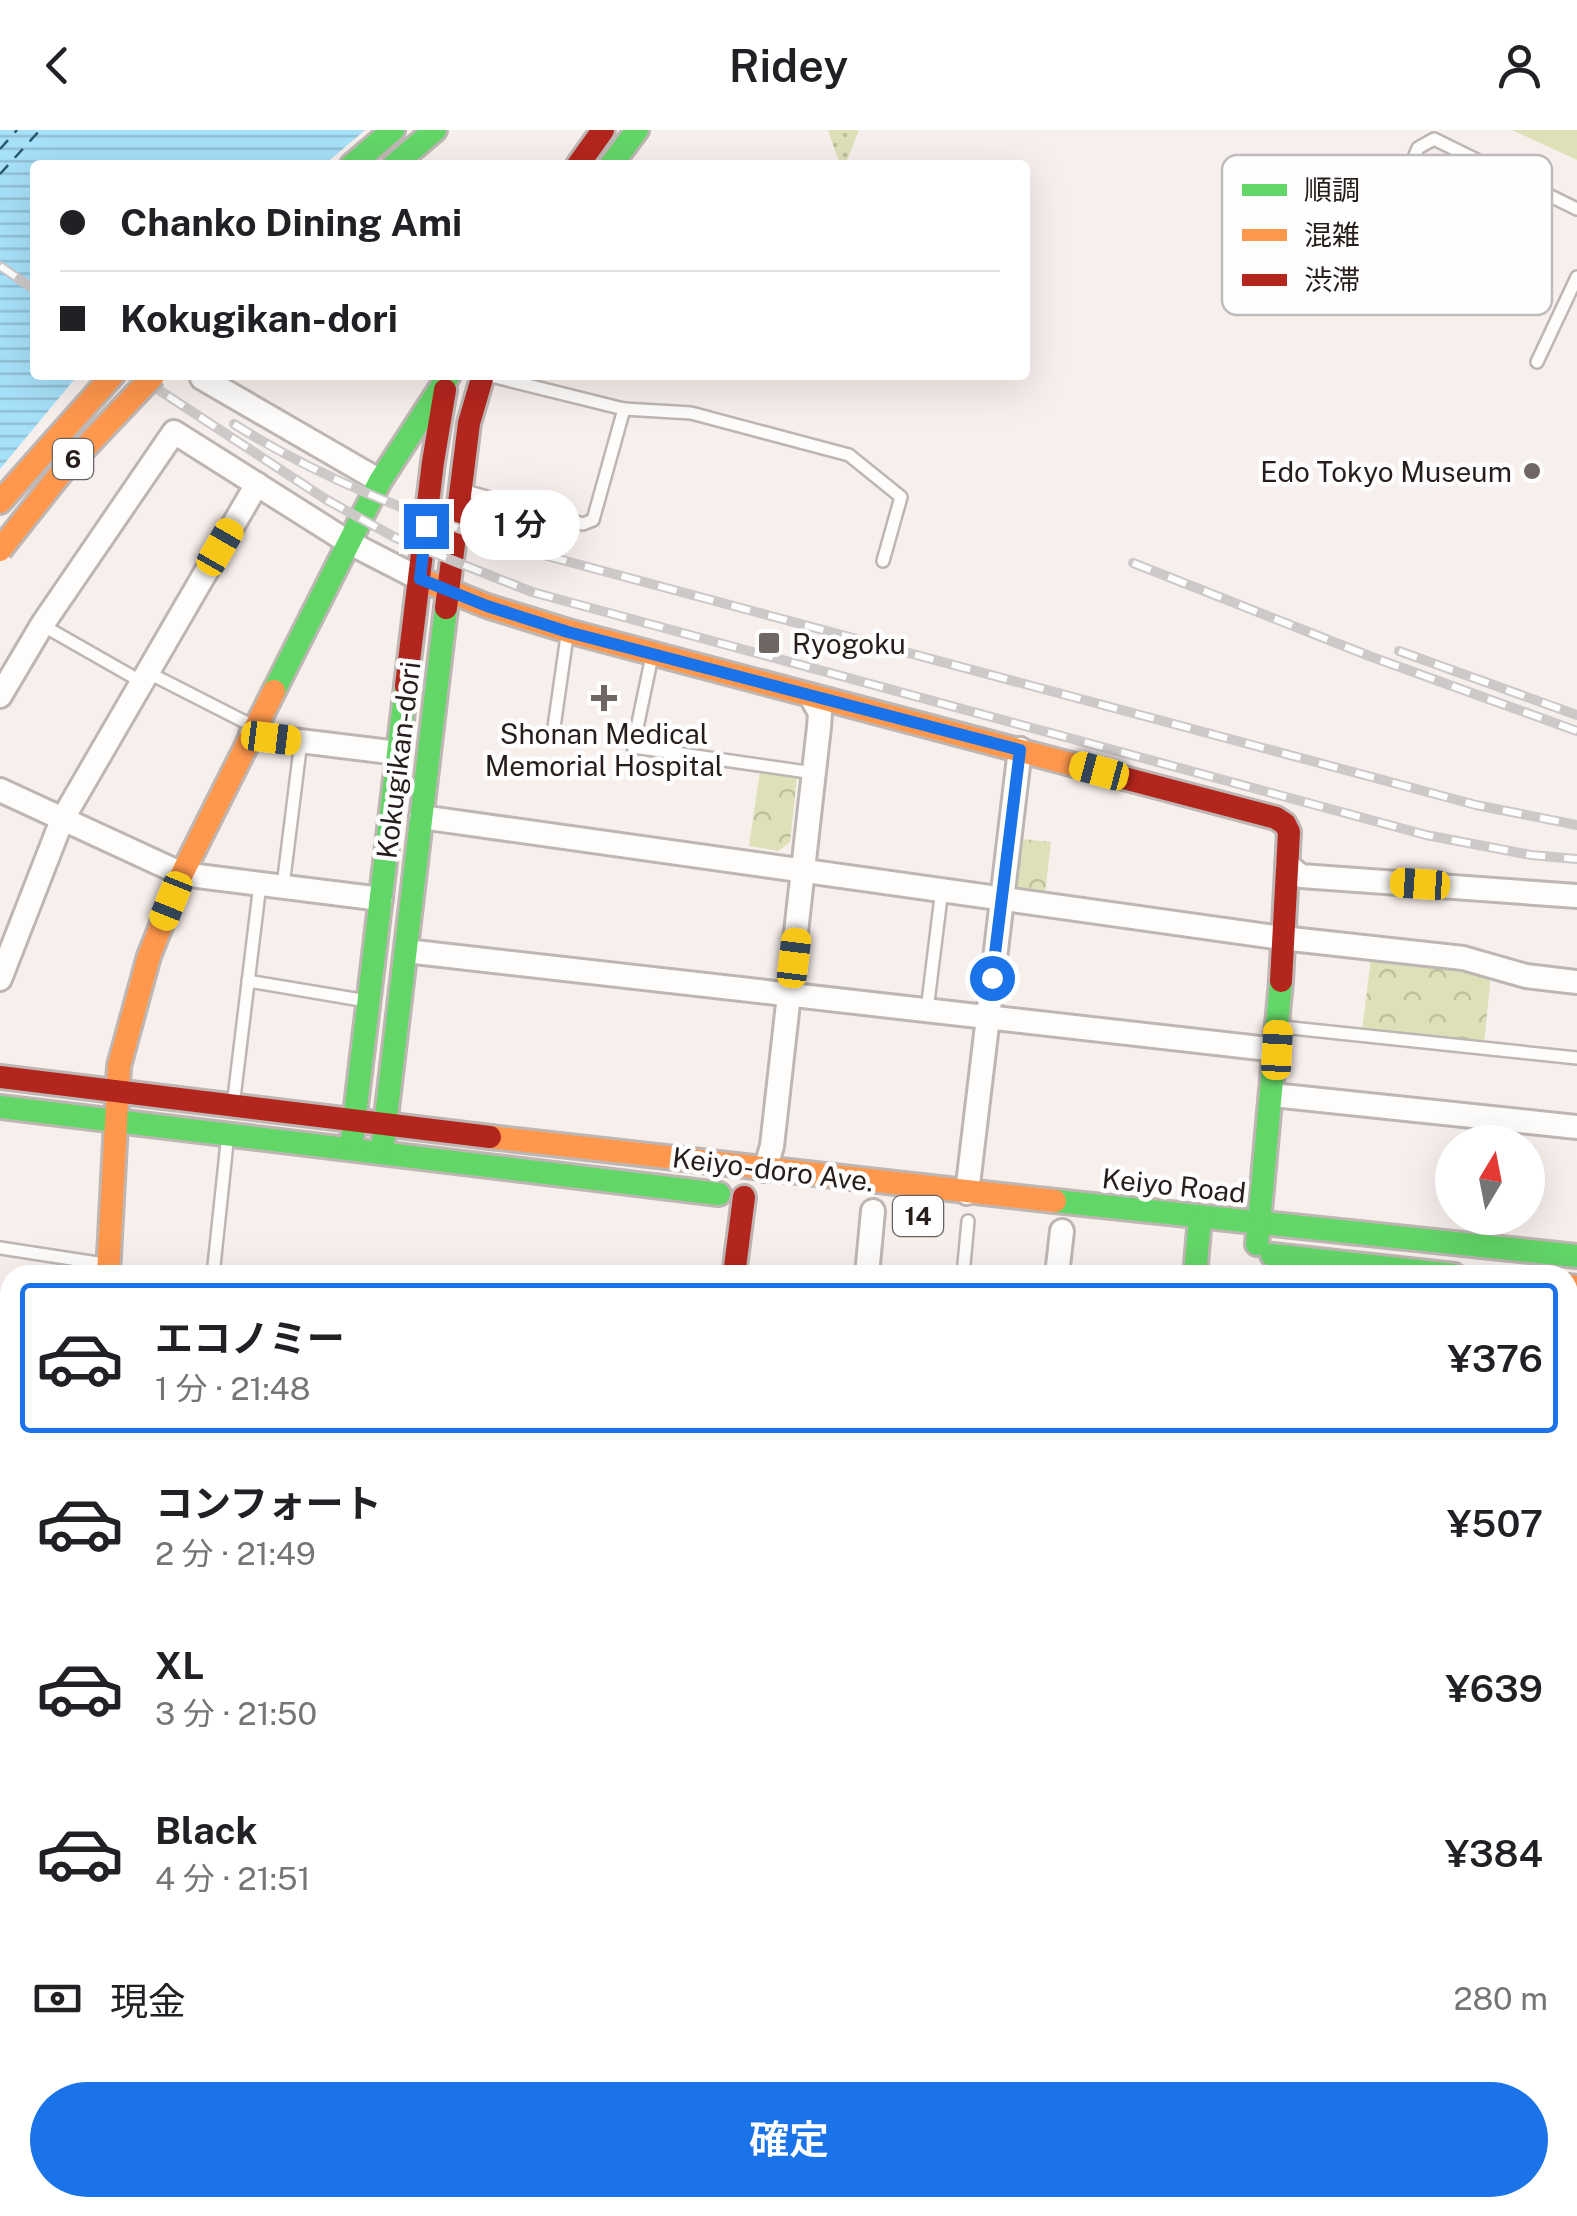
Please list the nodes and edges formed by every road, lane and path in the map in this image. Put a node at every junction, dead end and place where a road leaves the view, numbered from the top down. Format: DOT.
graph roads {
  1 [pos="393,130"];
  2 [pos="436,130"];
  3 [pos="603,130"];
  4 [pos="637,130"];
  5 [pos="1432,135"];
  6 [pos="1415,155"];
  7 [pos="1471,155"];
  8 [pos="358,160"];
  9 [pos="400,160"];
  10 [pos="582,160"];
  11 [pos="615,160"];
  12 [pos="1552,197"];
  13 [pos="1577,210"];
  14 [pos="1577,277"];
  15 [pos="1537,362"];
  16 [pos="109,380"];
  17 [pos="149,380"];
  18 [pos="205,380"];
  19 [pos="458,380"];
  20 [pos="460,380"];
  21 [pos="462,380"];
  22 [pos="477,380"];
  23 [pos="624,408"];
  24 [pos="434,462"];
  25 [pos="380,481"];
  26 [pos="257,484"];
  27 [pos="460,490"];
  28 [pos="0,502"];
  29 [pos="348,542"];
  30 [pos="0,550"];
  31 [pos="883,562"];
  32 [pos="420,579"];
  33 [pos="448,591"];
  34 [pos="42,625"];
  35 [pos="568,632"];
  36 [pos="652,654"];
  37 [pos="145,677"];
  38 [pos="810,695"];
  39 [pos="0,696"];
  40 [pos="253,731"];
  41 [pos="553,734"];
  42 [pos="301,741"];
  43 [pos="1020,750"];
  44 [pos="398,753"];
  45 [pos="814,773"];
  46 [pos="0,790"];
  47 [pos="422,817"];
  48 [pos="62,820"];
  49 [pos="1287,864"];
  50 [pos="804,869"];
  51 [pos="182,874"];
  52 [pos="272,885"];
  53 [pos="942,890"];
  54 [pos="1577,896"];
  55 [pos="1002,898"];
  56 [pos="381,899"];
  57 [pos="1282,938"];
  58 [pos="406,951"];
  59 [pos="0,979"];
  60 [pos="248,982"];
  61 [pos="1577,982"];
  62 [pos="790,995"];
  63 [pos="368,1001"];
  64 [pos="927,1010"];
  65 [pos="987,1017"];
  66 [pos="1278,1038"];
  67 [pos="1577,1058"];
  68 [pos="0,1076"];
  69 [pos="116,1089"];
  70 [pos="1273,1095"];
  71 [pos="233,1104"];
  72 [pos="0,1107"];
  73 [pos="354,1118"];
  74 [pos="114,1121"];
  75 [pos="385,1122"];
  76 [pos="1577,1127"];
  77 [pos="228,1134"];
  78 [pos="350,1150"];
  79 [pos="382,1153"];
  80 [pos="765,1170"];
  81 [pos="967,1193"];
  82 [pos="873,1211"];
  83 [pos="1200,1218"];
  84 [pos="968,1221"];
  85 [pos="1259,1224"];
  86 [pos="1062,1231"];
  87 [pos="1171,1244"];
  88 [pos="0,1248"];
  89 [pos="1227,1250"];
  90 [pos="1577,1256"];
  91 [pos="83,1265"];
  92 [pos="108,1265"];
  93 [pos="214,1265"];
  94 [pos="736,1265"];
  95 [pos="868,1265"];
  96 [pos="964,1265"];
  97 [pos="1058,1265"];
  98 [pos="1208,1265"];
  99 [pos="1360,1265"];
  1 -- 8 [label="main road"];
  2 -- 9 [label="main road"];
  3 -- 10 [label="main road"];
  4 -- 11 [label="main road"];
  5 -- 6 [label="lane"];
  5 -- 7 [label="lane"];
  12 -- 13 [label="lane"];
  14 -- 15 [label="lane"];
  16 -- 28 [label="main road, 6"];
  17 -- 30 [label="main road, 6, bridge"];
  18 -- 25 [label="street"];
  19 -- 25 [label="main road"];
  20 -- 24 [label="main road, Kokugikan-dori"];
  21 -- 27 [label="main road, Kokugikan-dori"];
  22 -- 23 [label="lane"];
  23 -- 27 [label="lane"];
  23 -- 31 [label="lane"];
  24 -- 27 [label="lane"];
  24 -- 32 [label="main road, Kokugikan-dori"];
  25 -- 29 [label="main road"];
  26 -- 29 [label="street"];
  26 -- 34 [label="street"];
  26 -- 37 [label="street"];
  27 -- 33 [label="main road, Kokugikan-dori"];
  29 -- 32 [label="street"];
  29 -- 40 [label="main road"];
  32 -- 33 [label="main road"];
  32 -- 44 [label="main road, Kokugikan-dori"];
  33 -- 35 [label="main road"];
  33 -- 47 [label="main road, Kokugikan-dori"];
  34 -- 37 [label="lane"];
  34 -- 39 [label="street"];
  35 -- 36 [label="main road"];
  35 -- 41 [label="lane"];
  36 -- 38 [label="main road"];
  36 -- 45 [label="lane"];
  37 -- 40 [label="lane"];
  37 -- 48 [label="street"];
  38 -- 43 [label="main road"];
  38 -- 45 [label="street"];
  40 -- 42 [label="street"];
  40 -- 51 [label="main road"];
  42 -- 44 [label="street"];
  42 -- 52 [label="lane"];
  43 -- 49 [label="main road"];
  43 -- 55 [label="street"];
  44 -- 56 [label="main road, Kokugikan-dori"];
  45 -- 50 [label="street"];
  46 -- 48 [label="street"];
  47 -- 50 [label="street"];
  47 -- 58 [label="main road, Kokugikan-dori"];
  48 -- 51 [label="street"];
  48 -- 59 [label="street"];
  49 -- 54 [label="street"];
  49 -- 57 [label="main road"];
  50 -- 53 [label="street"];
  50 -- 62 [label="street"];
  51 -- 52 [label="street"];
  51 -- 69 [label="main road"];
  52 -- 56 [label="street"];
  52 -- 60 [label="lane"];
  53 -- 55 [label="street"];
  53 -- 64 [label="lane"];
  55 -- 57 [label="street"];
  55 -- 65 [label="street"];
  56 -- 63 [label="main road, Kokugikan-dori"];
  57 -- 61 [label="street"];
  57 -- 66 [label="main road"];
  58 -- 62 [label="street"];
  58 -- 75 [label="main road, Kokugikan-dori"];
  60 -- 63 [label="lane"];
  60 -- 71 [label="lane"];
  62 -- 64 [label="street"];
  62 -- 80 [label="street"];
  63 -- 73 [label="main road, Kokugikan-dori"];
  64 -- 65 [label="street"];
  65 -- 66 [label="street"];
  65 -- 81 [label="street"];
  66 -- 67 [label="lane"];
  66 -- 70 [label="main road"];
  68 -- 69 [label="main road, Keiyo-doro Ave. / 14"];
  69 -- 71 [label="main road, Keiyo-doro Ave. / 14"];
  69 -- 74 [label="main road"];
  70 -- 76 [label="street"];
  70 -- 85 [label="main road"];
  71 -- 73 [label="main road, Keiyo-doro Ave. / 14"];
  72 -- 74 [label="main road"];
  73 -- 75 [label="main road, Keiyo-doro Ave. / 14"];
  73 -- 78 [label="main road, Kokugikan-dori"];
  74 -- 77 [label="main road"];
  74 -- 92 [label="main road"];
  75 -- 79 [label="main road, Kokugikan-dori"];
  75 -- 80 [label="main road, Keiyo-doro Ave. / 14"];
  77 -- 78 [label="main road, Keiyo-doro Ave."];
  77 -- 93 [label="lane"];
  78 -- 79 [label="main road, Keiyo-doro Ave."];
  79 -- 94 [label="main road, Keiyo-doro Ave."];
  80 -- 81 [label="main road, Keiyo Road / 14"];
  81 -- 83 [label="main road, Keiyo Road / 14"];
  82 -- 95 [label="street"];
  83 -- 85 [label="main road, Keiyo Road / 14"];
  83 -- 89 [label="main road"];
  84 -- 96 [label="lane"];
  85 -- 89 [label="main road"];
  85 -- 90 [label="main road, Keiyo Road / 14"];
  86 -- 97 [label="street"];
  87 -- 89 [label="main road"];
  88 -- 91 [label="lane"];
  89 -- 98 [label="main road"];
  89 -- 99 [label="main road"];
}
